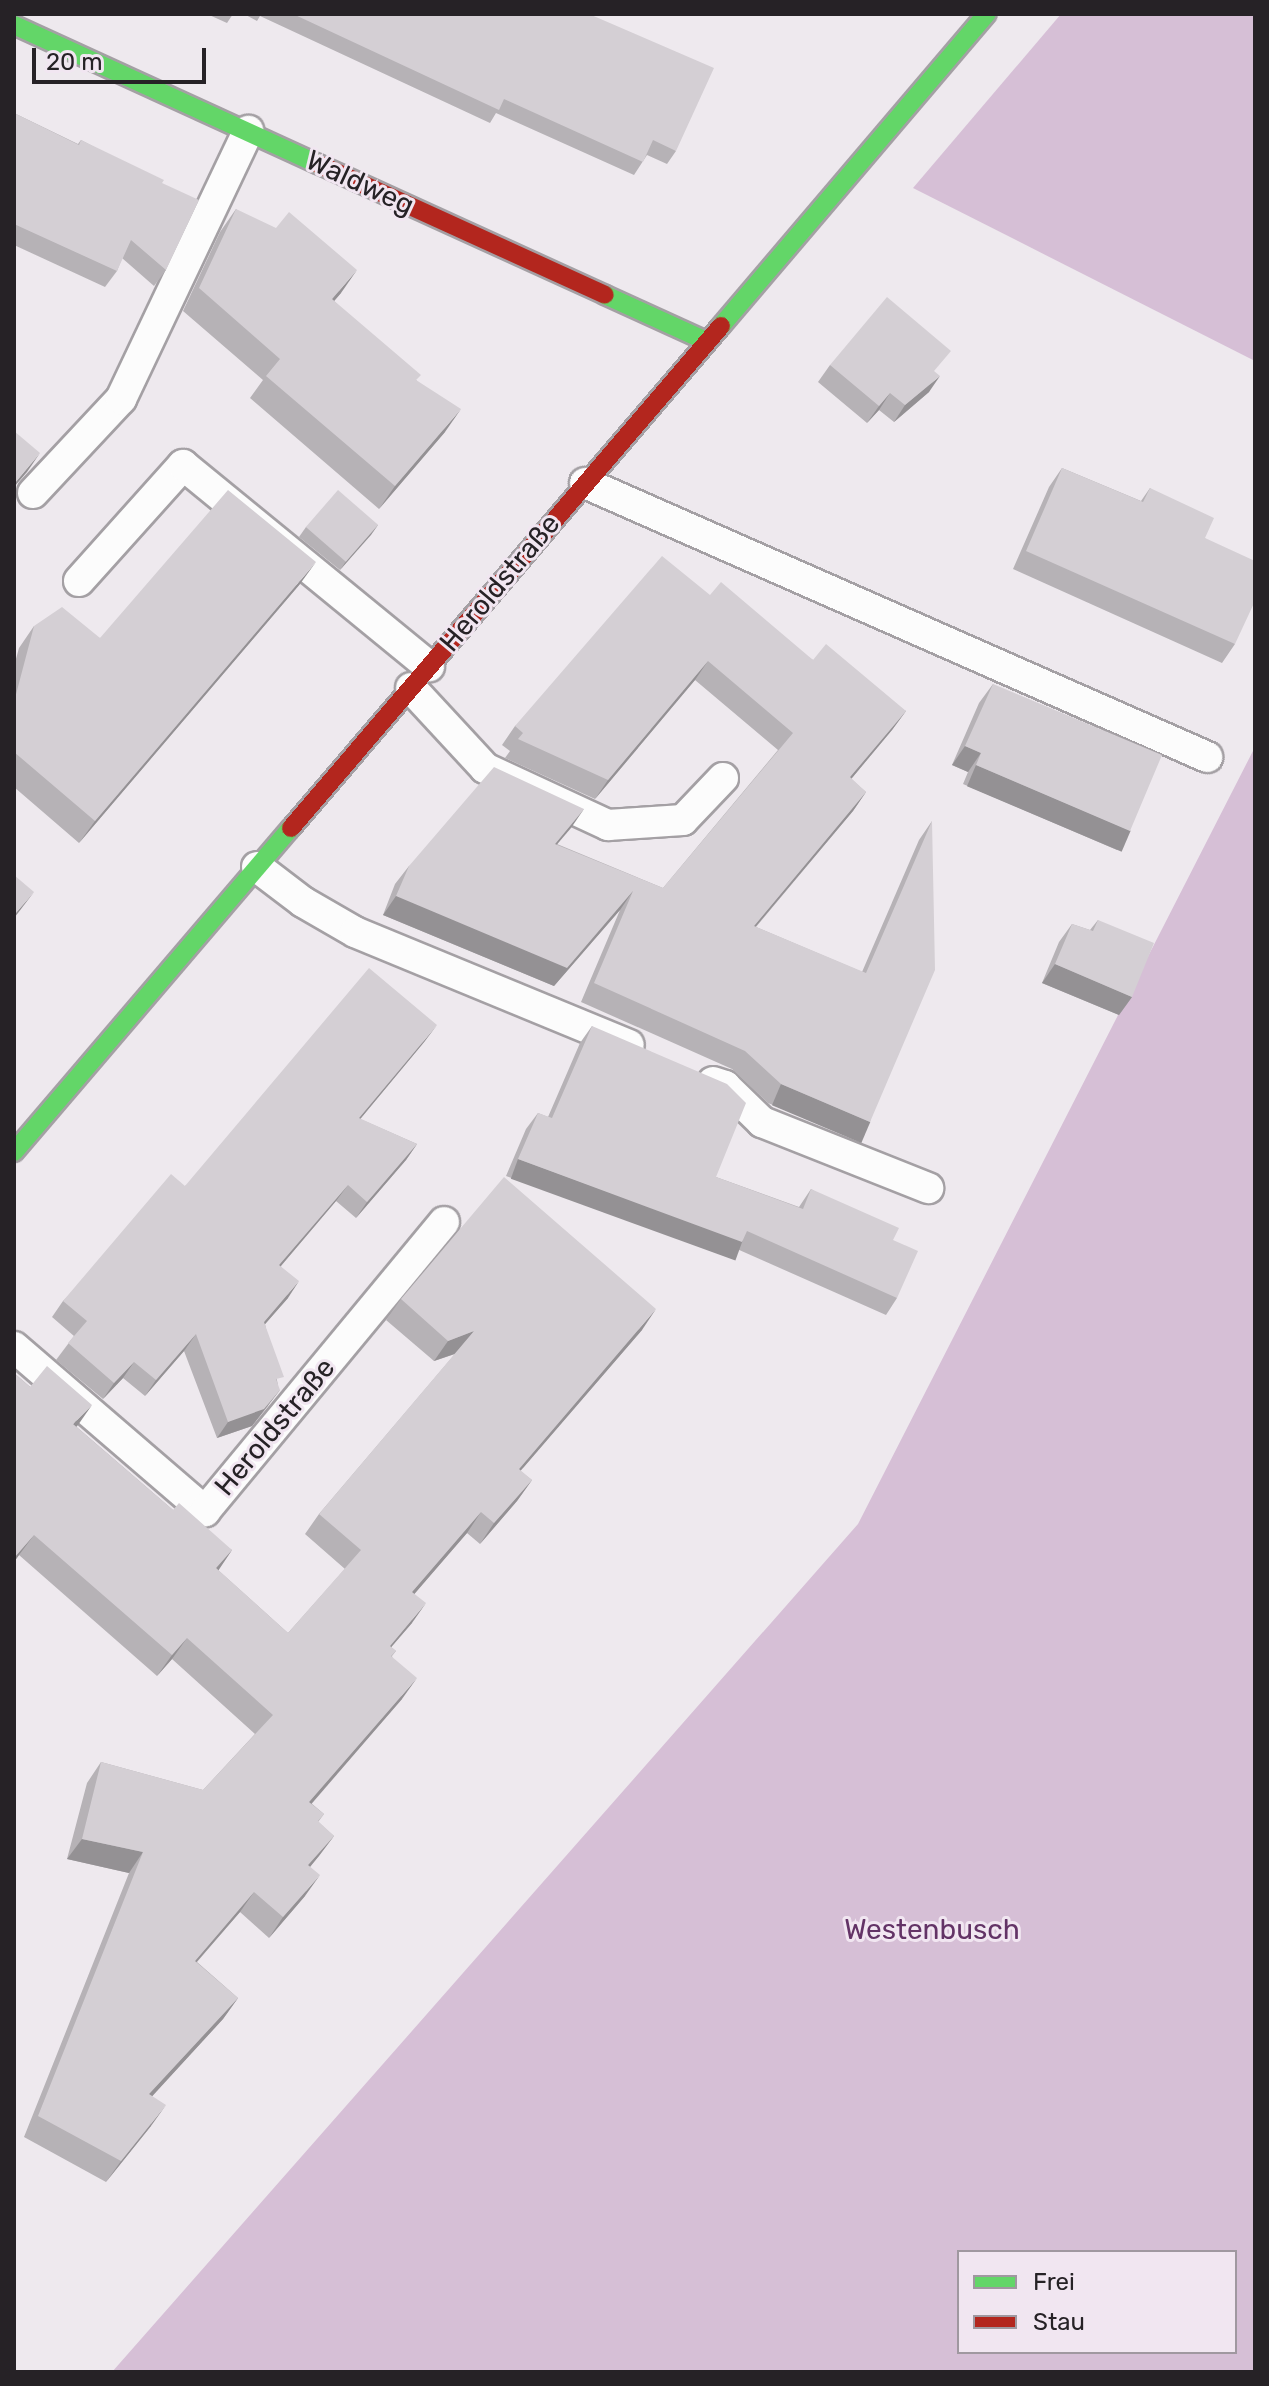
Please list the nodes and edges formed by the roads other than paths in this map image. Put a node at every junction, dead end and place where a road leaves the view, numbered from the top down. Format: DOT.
graph roads {
  1 [pos="987,14"];
  2 [pos="14,25"];
  3 [pos="248,131"];
  4 [pos="706,341"];
  5 [pos="585,483"];
  6 [pos="33,493"];
  7 [pos="79,581"];
  8 [pos="420,677"];
  9 [pos="1207,757"];
  10 [pos="723,778"];
  11 [pos="257,867"];
  12 [pos="654,1056"];
  13 [pos="682,1068"];
  14 [pos="15,1148"];
  15 [pos="928,1188"];
  16 [pos="444,1222"];
  17 [pos="14,1347"];
  1 -- 4 [label="main road, Heroldstraße"];
  2 -- 3 [label="main road, Waldweg"];
  3 -- 4 [label="main road, Waldweg"];
  3 -- 6 [label="lane"];
  4 -- 5 [label="main road, Heroldstraße"];
  5 -- 8 [label="main road, Heroldstraße"];
  5 -- 9 [label="lane"];
  7 -- 8 [label="lane"];
  8 -- 10 [label="lane"];
  8 -- 11 [label="main road, Heroldstraße"];
  11 -- 12 [label="lane"];
  11 -- 14 [label="main road, Heroldstraße"];
  13 -- 15 [label="lane"];
  16 -- 17 [label="lane, Heroldstraße"];
}
